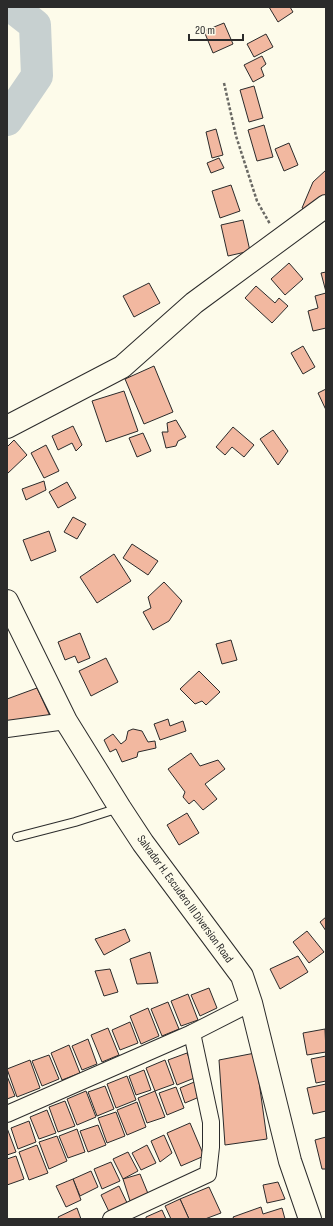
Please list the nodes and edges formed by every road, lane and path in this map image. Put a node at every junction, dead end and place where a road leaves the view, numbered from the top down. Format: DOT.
graph roads {
  1 [pos="224,83"];
  2 [pos="326,206"];
  3 [pos="279,240"];
  4 [pos="7,427"];
  5 [pos="7,601"];
  6 [pos="66,721"];
  7 [pos="7,729"];
  8 [pos="120,808"];
  9 [pos="17,837"];
  10 [pos="251,1002"];
  11 [pos="192,1033"];
  12 [pos="7,1114"];
  13 [pos="111,1219"];
  14 [pos="310,1219"];
  1 -- 3 [label="path"];
  2 -- 3 [label="main road"];
  3 -- 4 [label="main road"];
  5 -- 6 [label="main road, Salvador H. Escudero III Diversion Road"];
  6 -- 7 [label="street"];
  6 -- 8 [label="main road, Salvador H. Escudero III Diversion Road"];
  8 -- 9 [label="lane"];
  8 -- 10 [label="main road, Salvador H. Escudero III Diversion Road"];
  10 -- 11 [label="street"];
  10 -- 14 [label="main road, Salvador H. Escudero III Diversion Road"];
  11 -- 12 [label="street"];
  11 -- 13 [label="street"];
}
